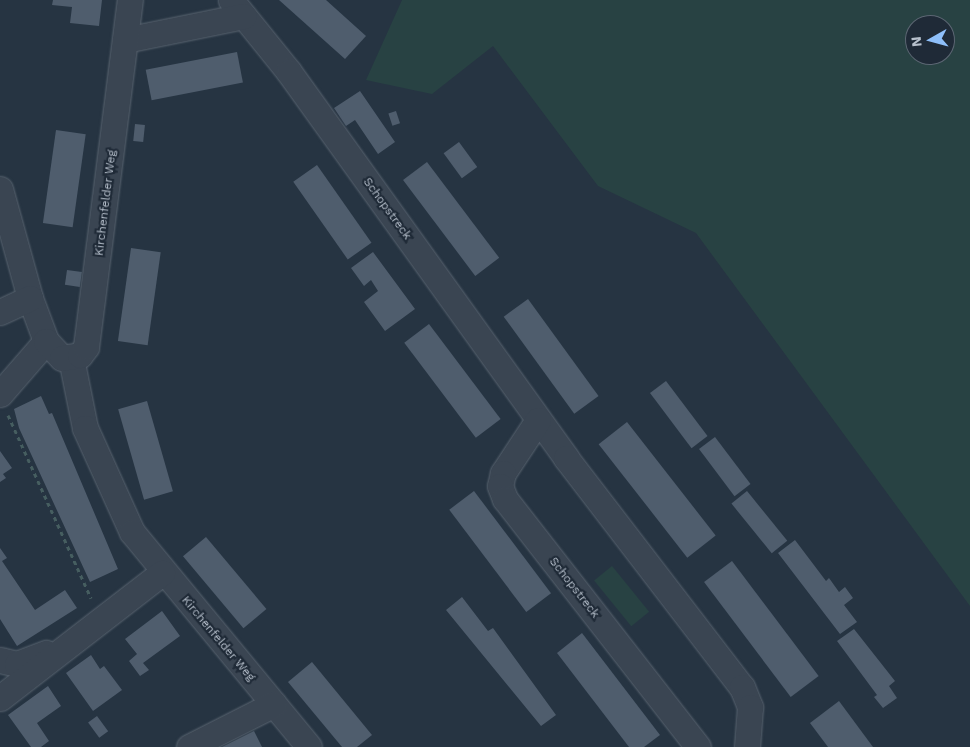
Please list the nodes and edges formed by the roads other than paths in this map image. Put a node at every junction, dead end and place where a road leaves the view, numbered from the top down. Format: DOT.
graph roads {
  1 [pos="130,0"];
  2 [pos="238,8"];
  3 [pos="126,40"];
  4 [pos="0,189"];
  5 [pos="30,298"];
  6 [pos="0,312"];
  7 [pos="46,341"];
  8 [pos="71,358"];
  9 [pos="2,401"];
  10 [pos="538,420"];
  11 [pos="162,573"];
  12 [pos="78,639"];
  13 [pos="0,660"];
  14 [pos="0,698"];
  15 [pos="274,704"];
  16 [pos="189,747"];
  17 [pos="310,747"];
  18 [pos="698,747"];
  19 [pos="747,747"];
  1 -- 3 [label="street, Kirchenfelder Weg"];
  2 -- 3 [label="street"];
  2 -- 10 [label="street, Schopstreck"];
  3 -- 8 [label="street, Kirchenfelder Weg"];
  4 -- 5 [label="street"];
  5 -- 6 [label="street"];
  5 -- 7 [label="street"];
  7 -- 8 [label="street"];
  7 -- 9 [label="street"];
  8 -- 11 [label="street, Kirchenfelder Weg"];
  10 -- 18 [label="street, Schopstreck"];
  10 -- 19 [label="street, Schopstreck"];
  11 -- 12 [label="street"];
  11 -- 15 [label="street, Kirchenfelder Weg"];
  12 -- 13 [label="street"];
  12 -- 14 [label="street"];
  15 -- 16 [label="street"];
  15 -- 17 [label="street, Kirchenfelder Weg"];
}
